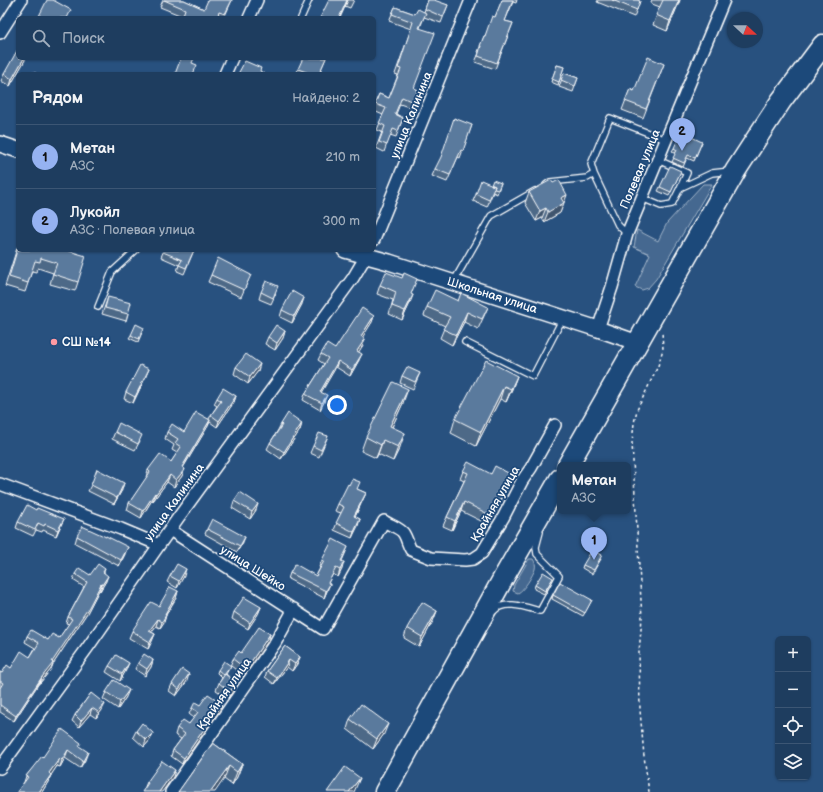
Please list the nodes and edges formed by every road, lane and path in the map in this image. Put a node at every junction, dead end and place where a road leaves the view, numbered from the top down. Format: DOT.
graph roads {
  1 [pos="21,0"];
  2 [pos="257,0"];
  3 [pos="309,0"];
  4 [pos="472,0"];
  5 [pos="724,0"];
  6 [pos="250,16"];
  7 [pos="302,16"];
  8 [pos="0,33"];
  9 [pos="823,45"];
  10 [pos="231,60"];
  11 [pos="225,72"];
  12 [pos="666,140"];
  13 [pos="0,144"];
  14 [pos="16,149"];
  15 [pos="658,160"];
  16 [pos="736,170"];
  17 [pos="594,174"];
  18 [pos="680,188"];
  19 [pos="642,198"];
  20 [pos="627,234"];
  21 [pos="376,235"];
  22 [pos="134,252"];
  23 [pos="368,253"];
  24 [pos="453,283"];
  25 [pos="98,307"];
  26 [pos="563,318"];
  27 [pos="662,327"];
  28 [pos="598,329"];
  29 [pos="465,342"];
  30 [pos="638,343"];
  31 [pos="555,425"];
  32 [pos="570,462"];
  33 [pos="0,484"];
  34 [pos="557,485"];
  35 [pos="557,488"];
  36 [pos="547,513"];
  37 [pos="542,526"];
  38 [pos="170,530"];
  39 [pos="159,545"];
  40 [pos="294,609"];
  41 [pos="489,618"];
  42 [pos="485,624"];
  43 [pos="323,629"];
  44 [pos="465,647"];
  45 [pos="0,768"];
  46 [pos="170,792"];
  47 [pos="385,792"];
  48 [pos="649,792"];
  1 -- 8 [label="street"];
  2 -- 6 [label="street"];
  3 -- 7 [label="lane"];
  4 -- 21 [label="street, улица Калинина"];
  5 -- 12 [label="street, Полевая улица"];
  9 -- 16 [label="highway"];
  10 -- 11 [label="street"];
  12 -- 15 [label="street, Полевая улица"];
  12 -- 17 [label="lane"];
  13 -- 14 [label="street"];
  15 -- 18 [label="lane"];
  15 -- 19 [label="street, Полевая улица"];
  16 -- 18 [label="lane"];
  16 -- 30 [label="highway"];
  17 -- 20 [label="lane"];
  17 -- 24 [label="lane"];
  18 -- 19 [label="lane"];
  19 -- 20 [label="street, Полевая улица"];
  20 -- 28 [label="street, Полевая улица"];
  22 -- 25 [label="lane"];
  23 -- 24 [label="street, Школьная улица"];
  23 -- 38 [label="street, улица Калинина"];
  24 -- 26 [label="street, Школьная улица"];
  26 -- 28 [label="street, Школьная улица"];
  26 -- 29 [label="lane"];
  27 -- 48 [label="path"];
  28 -- 30 [label="street, Школьная улица"];
  30 -- 32 [label="highway"];
  31 -- 43 [label="street, Крайняя улица"];
  33 -- 39 [label="street"];
  34 -- 44 [label="highway"];
  35 -- 36 [label="lane"];
  37 -- 41 [label="lane"];
  38 -- 39 [label="street, улица Калинина"];
  38 -- 40 [label="street, улица Шейко"];
  39 -- 45 [label="street, улица Калинина"];
  40 -- 43 [label="street, улица Шейко"];
  40 -- 46 [label="street, Крайняя улица"];
  42 -- 44 [label="lane"];
  44 -- 47 [label="highway"];
}
